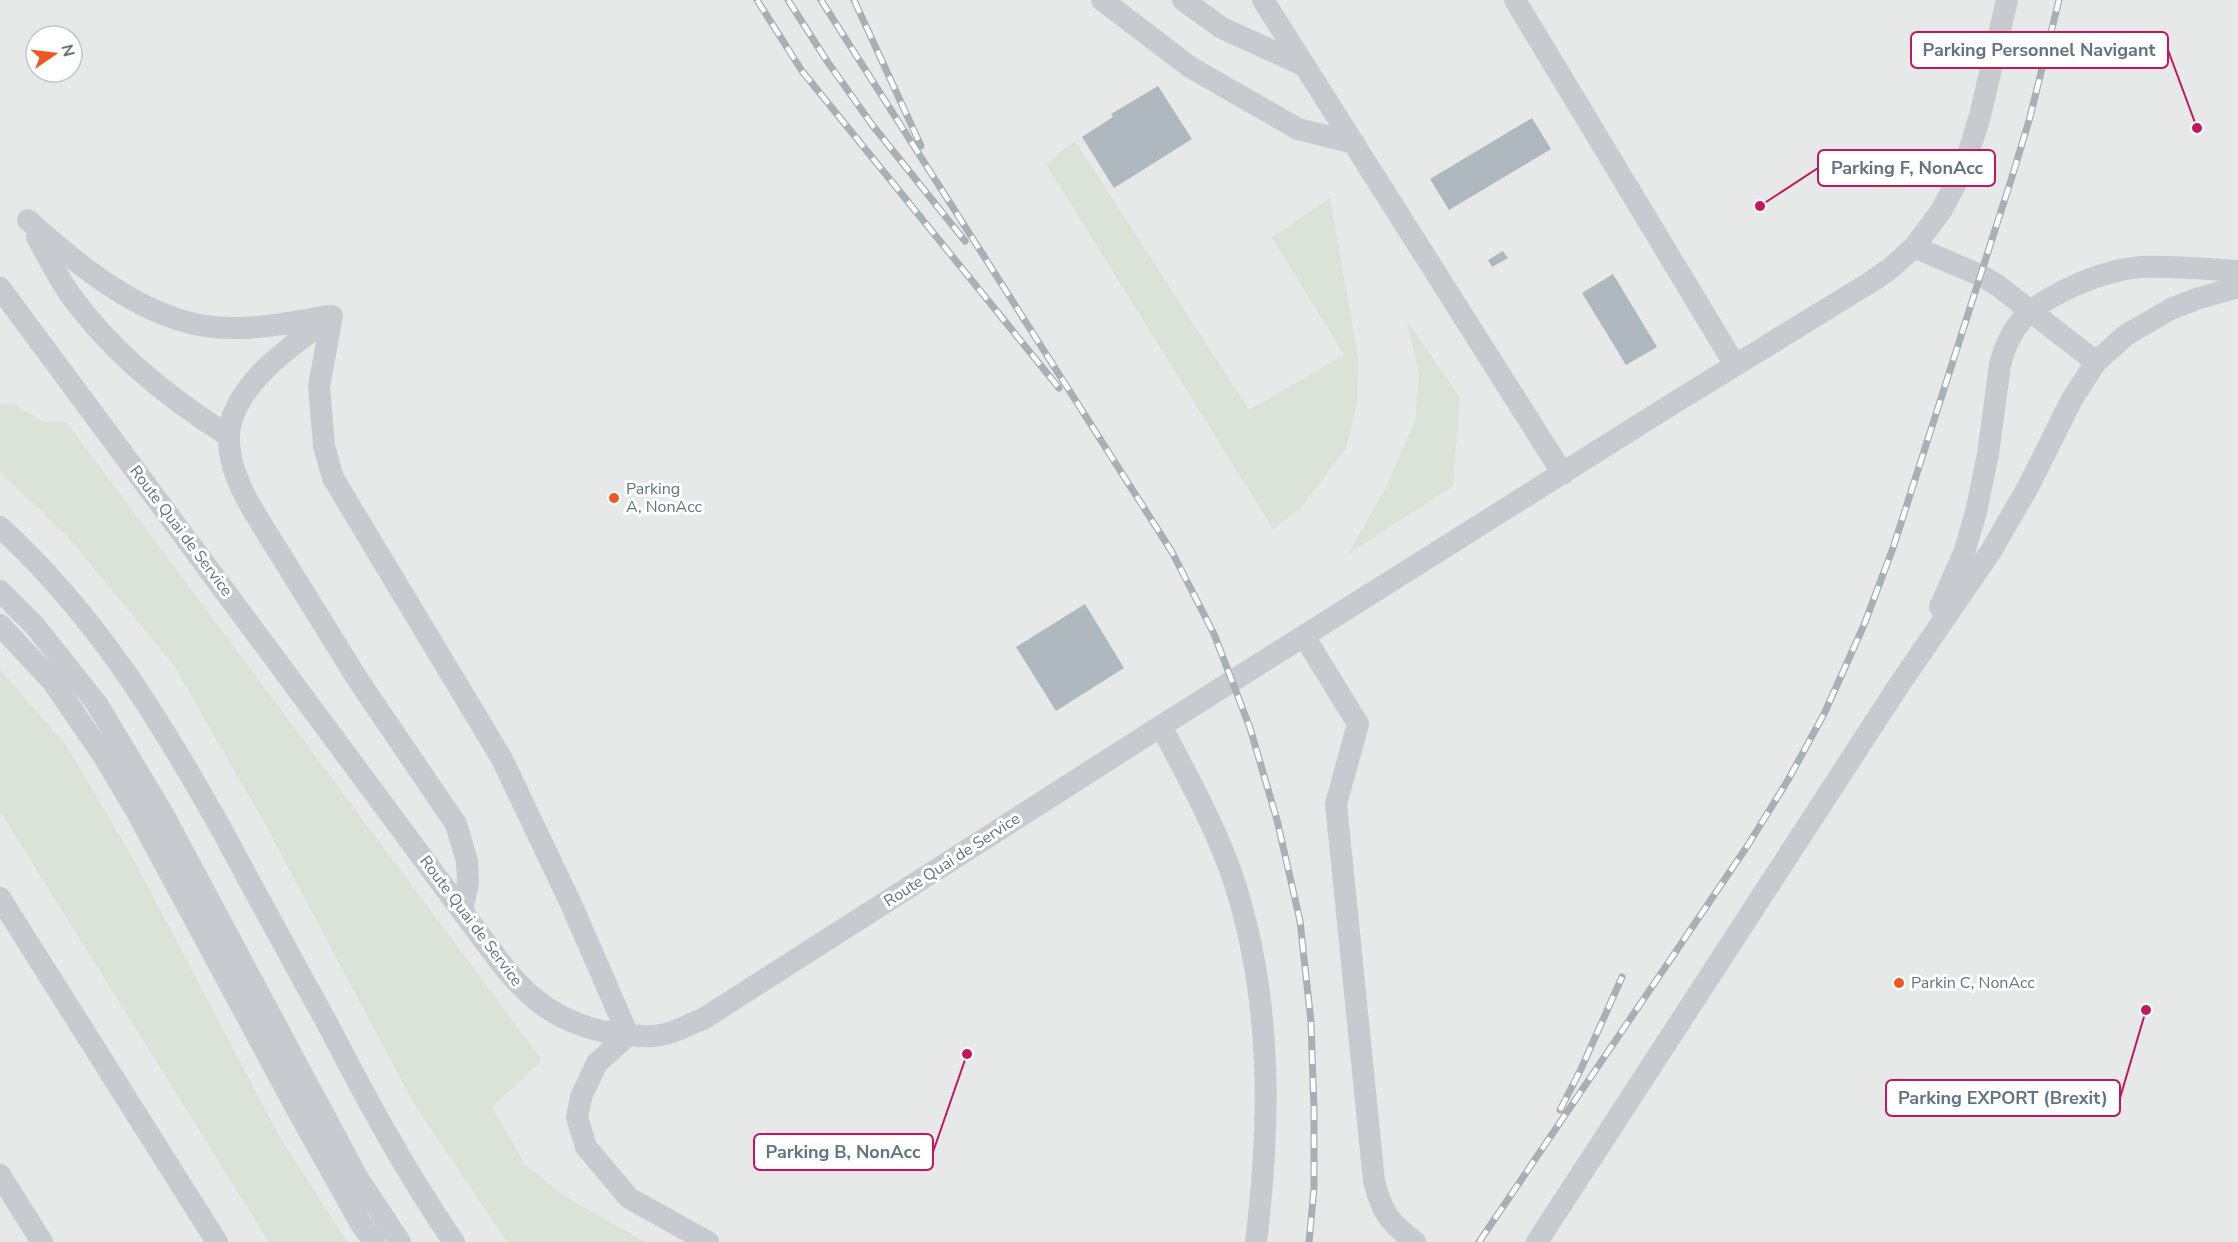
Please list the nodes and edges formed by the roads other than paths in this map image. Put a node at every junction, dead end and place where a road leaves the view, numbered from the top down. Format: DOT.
graph roads {
  1 [pos="1102,0"];
  2 [pos="1183,0"];
  3 [pos="1263,0"];
  4 [pos="1515,0"];
  5 [pos="2007,0"];
  6 [pos="1305,66"];
  7 [pos="1354,143"];
  8 [pos="1914,247"];
  9 [pos="2238,271"];
  10 [pos="2238,287"];
  11 [pos="0,288"];
  12 [pos="2031,311"];
  13 [pos="332,315"];
  14 [pos="2096,362"];
  15 [pos="1735,365"];
  16 [pos="229,436"];
  17 [pos="1563,474"];
  18 [pos="0,527"];
  19 [pos="0,591"];
  20 [pos="0,625"];
  21 [pos="1304,636"];
  22 [pos="1916,660"];
  23 [pos="1161,726"];
  24 [pos="0,898"];
  25 [pos="462,911"];
  26 [pos="628,1035"];
  27 [pos="0,1175"];
  28 [pos="42,1242"];
  29 [pos="217,1242"];
  30 [pos="374,1242"];
  31 [pos="400,1242"];
  32 [pos="454,1242"];
  33 [pos="708,1242"];
  34 [pos="1256,1242"];
  35 [pos="1415,1242"];
  36 [pos="1537,1242"];
  1 -- 7 [label="lane"];
  2 -- 6 [label="lane"];
  3 -- 6 [label="lane"];
  4 -- 15 [label="lane"];
  5 -- 8 [label="lane, Route Quai de Service"];
  6 -- 7 [label="lane"];
  7 -- 17 [label="lane"];
  8 -- 12 [label="lane"];
  8 -- 15 [label="lane, Route Quai de Service"];
  9 -- 12 [label="lane"];
  10 -- 14 [label="lane"];
  11 -- 25 [label="lane, Route Quai de Service"];
  12 -- 14 [label="lane"];
  12 -- 22 [label="lane"];
  13 -- 16 [label="lane"];
  13 -- 16 [label="lane"];
  13 -- 26 [label="lane"];
  14 -- 22 [label="lane"];
  15 -- 17 [label="lane, Route Quai de Service"];
  16 -- 25 [label="lane"];
  17 -- 21 [label="lane, Route Quai de Service"];
  18 -- 32 [label="lane"];
  19 -- 31 [label="lane"];
  20 -- 30 [label="lane"];
  21 -- 23 [label="lane, Route Quai de Service"];
  21 -- 35 [label="lane"];
  22 -- 36 [label="lane"];
  23 -- 26 [label="lane, Route Quai de Service"];
  23 -- 34 [label="lane"];
  24 -- 29 [label="lane"];
  25 -- 26 [label="lane, Route Quai de Service"];
  26 -- 33 [label="lane"];
  27 -- 28 [label="lane"];
}
